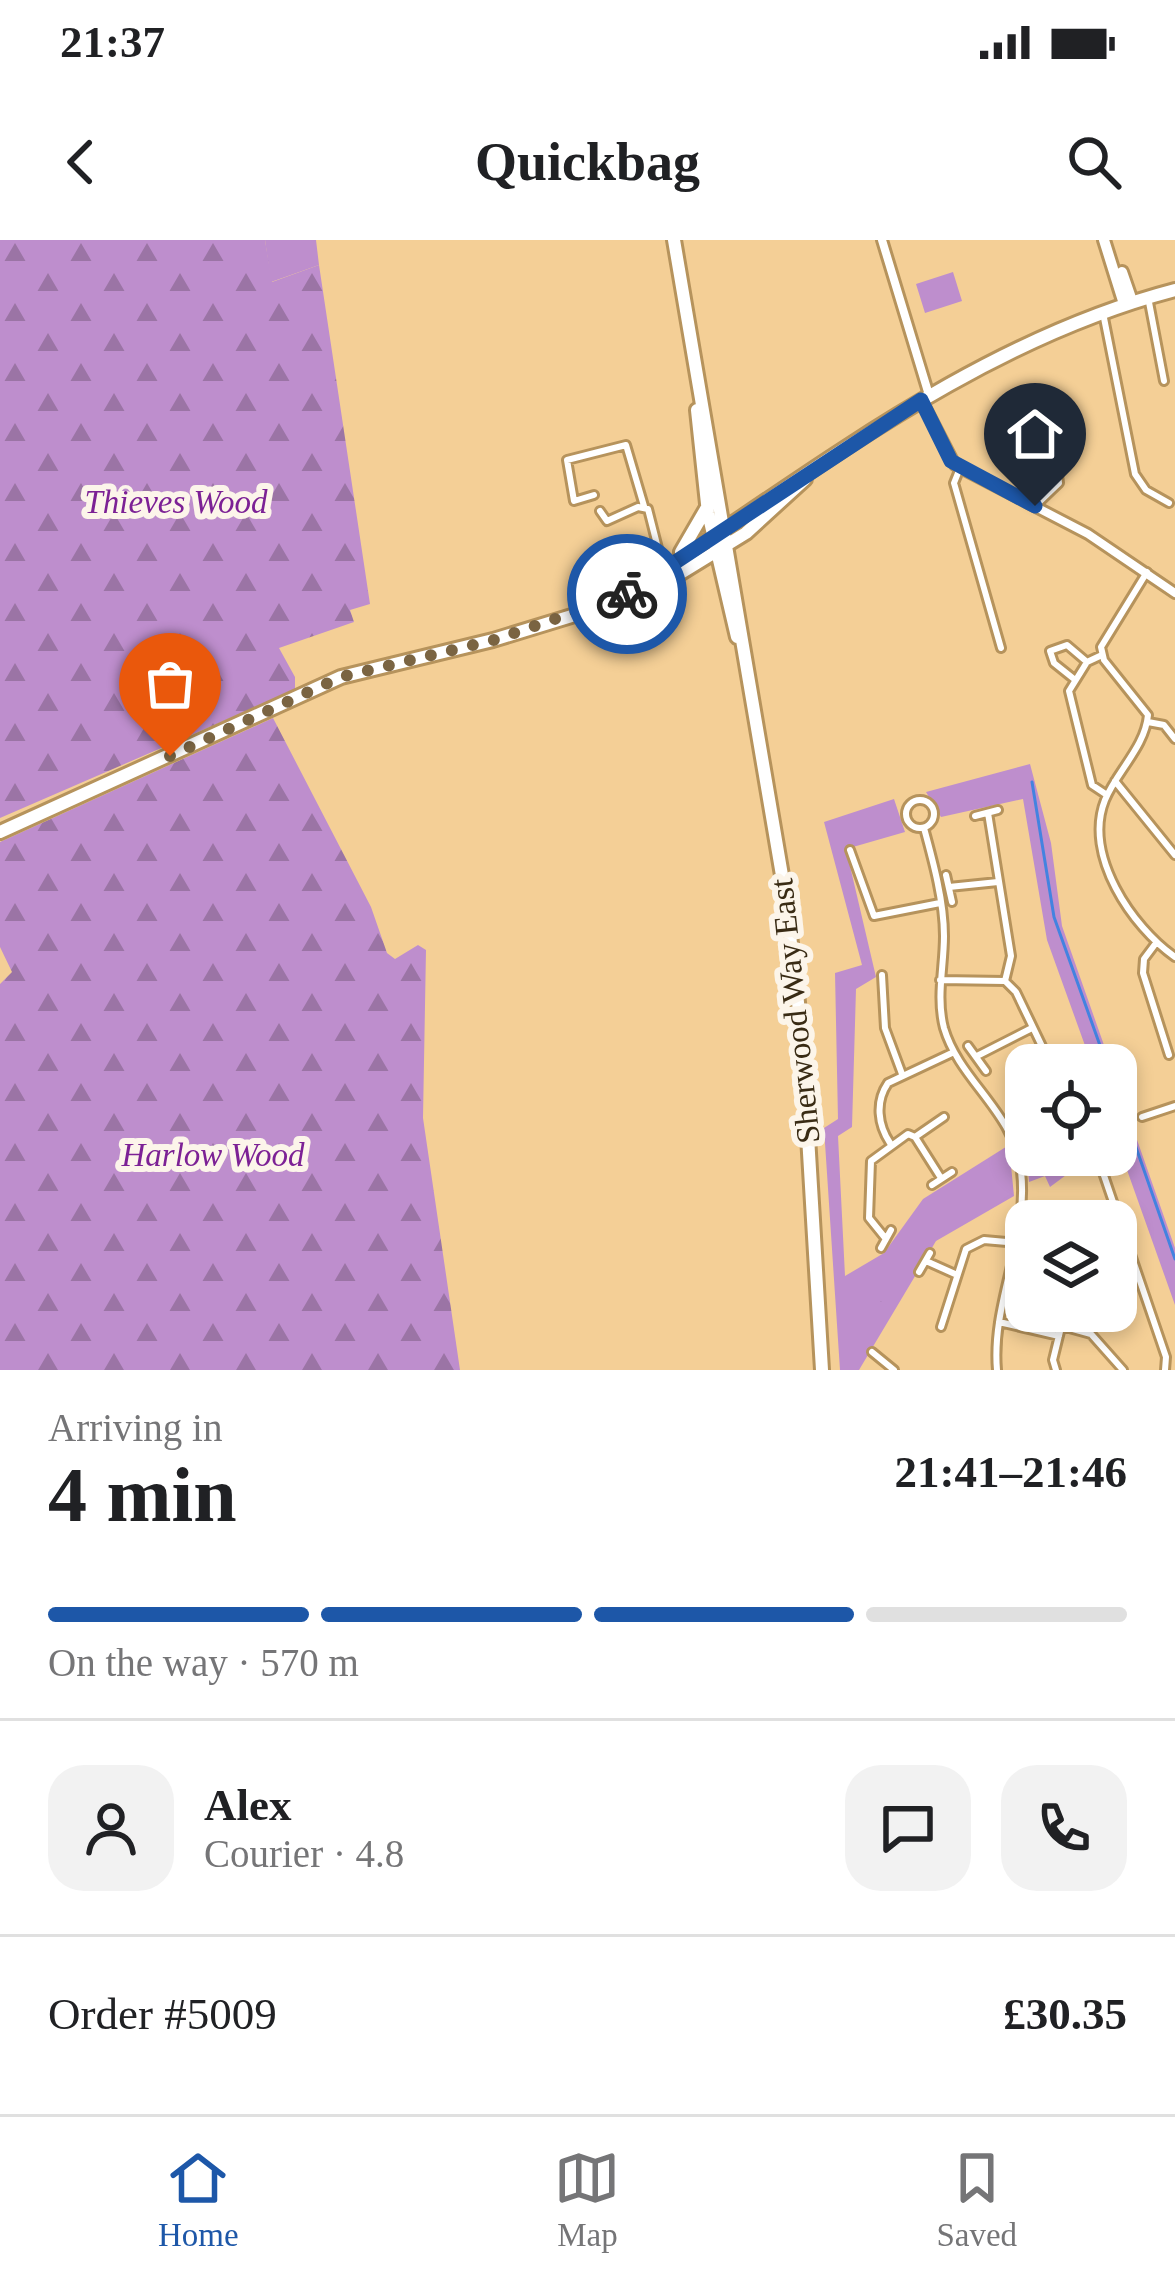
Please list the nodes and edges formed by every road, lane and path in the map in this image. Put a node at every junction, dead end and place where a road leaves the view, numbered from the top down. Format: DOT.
graph roads {
  1 [pos="674,240"];
  2 [pos="883,240"];
  3 [pos="1108,240"];
  4 [pos="1175,290"];
  5 [pos="1148,297"];
  6 [pos="1128,303"];
  7 [pos="1102,313"];
  8 [pos="695,378"];
  9 [pos="1165,381"];
  10 [pos="925,398"];
  11 [pos="1053,433"];
  12 [pos="960,467"];
  13 [pos="805,479"];
  14 [pos="594,495"];
  15 [pos="1169,502"];
  16 [pos="644,506"];
  17 [pos="1035,506"];
  18 [pos="707,508"];
  19 [pos="600,511"];
  20 [pos="721,541"];
  21 [pos="692,569"];
  22 [pos="1147,572"];
  23 [pos="667,576"];
  24 [pos="1175,593"];
  25 [pos="731,616"];
  26 [pos="1001,648"];
  27 [pos="746,655"];
  28 [pos="1102,655"];
  29 [pos="1087,662"];
  30 [pos="1074,679"];
  31 [pos="1148,722"];
  32 [pos="1175,739"];
  33 [pos="1115,781"];
  34 [pos="1107,795"];
  35 [pos="998,810"];
  36 [pos="988,813"];
  37 [pos="975,817"];
  38 [pos="924,828"];
  39 [pos="0,832"];
  40 [pos="850,850"];
  41 [pos="1175,855"];
  42 [pos="946,875"];
  43 [pos="998,882"];
  44 [pos="949,887"];
  45 [pos="952,902"];
  46 [pos="940,903"];
  47 [pos="1156,944"];
  48 [pos="1175,957"];
  49 [pos="882,975"];
  50 [pos="940,980"];
  51 [pos="1005,981"];
  52 [pos="1030,1028"];
  53 [pos="1039,1044"];
  54 [pos="968,1046"];
  55 [pos="1169,1049"];
  56 [pos="953,1052"];
  57 [pos="977,1057"];
  58 [pos="986,1071"];
  59 [pos="902,1074"];
  60 [pos="1175,1106"];
  61 [pos="928,1113"];
  62 [pos="944,1117"];
  63 [pos="1142,1117"];
  64 [pos="934,1122"];
  65 [pos="914,1137"];
  66 [pos="890,1143"];
  67 [pos="952,1172"];
  68 [pos="941,1178"];
  69 [pos="932,1185"];
  70 [pos="1018,1200"];
  71 [pos="891,1230"];
  72 [pos="886,1239"];
  73 [pos="1005,1244"];
  74 [pos="881,1248"];
  75 [pos="919,1272"];
  76 [pos="956,1274"];
  77 [pos="1137,1281"];
  78 [pos="1005,1298"];
  79 [pos="999,1322"];
  80 [pos="941,1327"];
  81 [pos="1060,1332"];
  82 [pos="1084,1332"];
  83 [pos="1059,1336"];
  84 [pos="872,1351"];
  85 [pos="822,1370"];
  86 [pos="894,1370"];
  87 [pos="997,1370"];
  88 [pos="1056,1370"];
  89 [pos="1124,1370"];
  90 [pos="1165,1370"];
  1 -- 8 [label="highway"];
  2 -- 10 [label="street"];
  3 -- 6 [label="main road"];
  4 -- 5 [label="highway"];
  5 -- 6 [label="highway"];
  5 -- 9 [label="street"];
  6 -- 7 [label="highway"];
  7 -- 10 [label="highway"];
  7 -- 15 [label="street"];
  8 -- 18 [label="highway"];
  8 -- 20 [label="highway"];
  10 -- 12 [label="street"];
  10 -- 13 [label="highway"];
  11 -- 17 [label="street"];
  12 -- 17 [label="street"];
  12 -- 26 [label="street"];
  13 -- 20 [label="highway"];
  13 -- 20 [label="highway"];
  14 -- 16 [label="street"];
  16 -- 19 [label="street"];
  16 -- 23 [label="street"];
  17 -- 22 [label="street"];
  18 -- 20 [label="highway"];
  18 -- 23 [label="highway"];
  20 -- 21 [label="highway"];
  20 -- 23 [label="highway"];
  20 -- 25 [label="highway"];
  20 -- 27 [label="highway, Sherwood Way East"];
  21 -- 23 [label="highway"];
  21 -- 25 [label="highway"];
  22 -- 24 [label="street"];
  22 -- 28 [label="street"];
  23 -- 39 [label="highway"];
  25 -- 27 [label="highway, Sherwood Way East"];
  27 -- 85 [label="highway, Sherwood Way East"];
  28 -- 29 [label="street"];
  28 -- 31 [label="street"];
  29 -- 30 [label="street"];
  29 -- 30 [label="street"];
  30 -- 34 [label="street"];
  31 -- 32 [label="street"];
  31 -- 33 [label="street"];
  33 -- 34 [label="street"];
  33 -- 41 [label="street"];
  34 -- 47 [label="street"];
  35 -- 36 [label="street"];
  36 -- 37 [label="street"];
  36 -- 43 [label="street"];
  38 -- 38 [label="street"];
  38 -- 46 [label="street"];
  40 -- 46 [label="street"];
  42 -- 44 [label="street"];
  43 -- 44 [label="street"];
  43 -- 51 [label="street"];
  44 -- 45 [label="street"];
  46 -- 50 [label="street"];
  47 -- 48 [label="street"];
  47 -- 55 [label="street"];
  49 -- 59 [label="street"];
  50 -- 51 [label="street"];
  50 -- 56 [label="street"];
  51 -- 52 [label="street"];
  52 -- 53 [label="street"];
  52 -- 57 [label="street"];
  54 -- 57 [label="street"];
  56 -- 59 [label="street"];
  56 -- 70 [label="street"];
  57 -- 58 [label="street"];
  59 -- 66 [label="street"];
  60 -- 63 [label="street"];
  61 -- 64 [label="street"];
  62 -- 64 [label="street"];
  64 -- 65 [label="street"];
  65 -- 66 [label="street"];
  65 -- 68 [label="street"];
  66 -- 72 [label="street"];
  67 -- 68 [label="street"];
  68 -- 69 [label="street"];
  71 -- 72 [label="street"];
  72 -- 74 [label="street"];
  73 -- 76 [label="street"];
  75 -- 76 [label="street"];
  76 -- 80 [label="street"];
  77 -- 90 [label="street"];
  78 -- 79 [label="street"];
  79 -- 83 [label="street"];
  79 -- 87 [label="street"];
  81 -- 83 [label="street"];
  82 -- 89 [label="street"];
  83 -- 88 [label="street"];
  84 -- 86 [label="street"];
}
